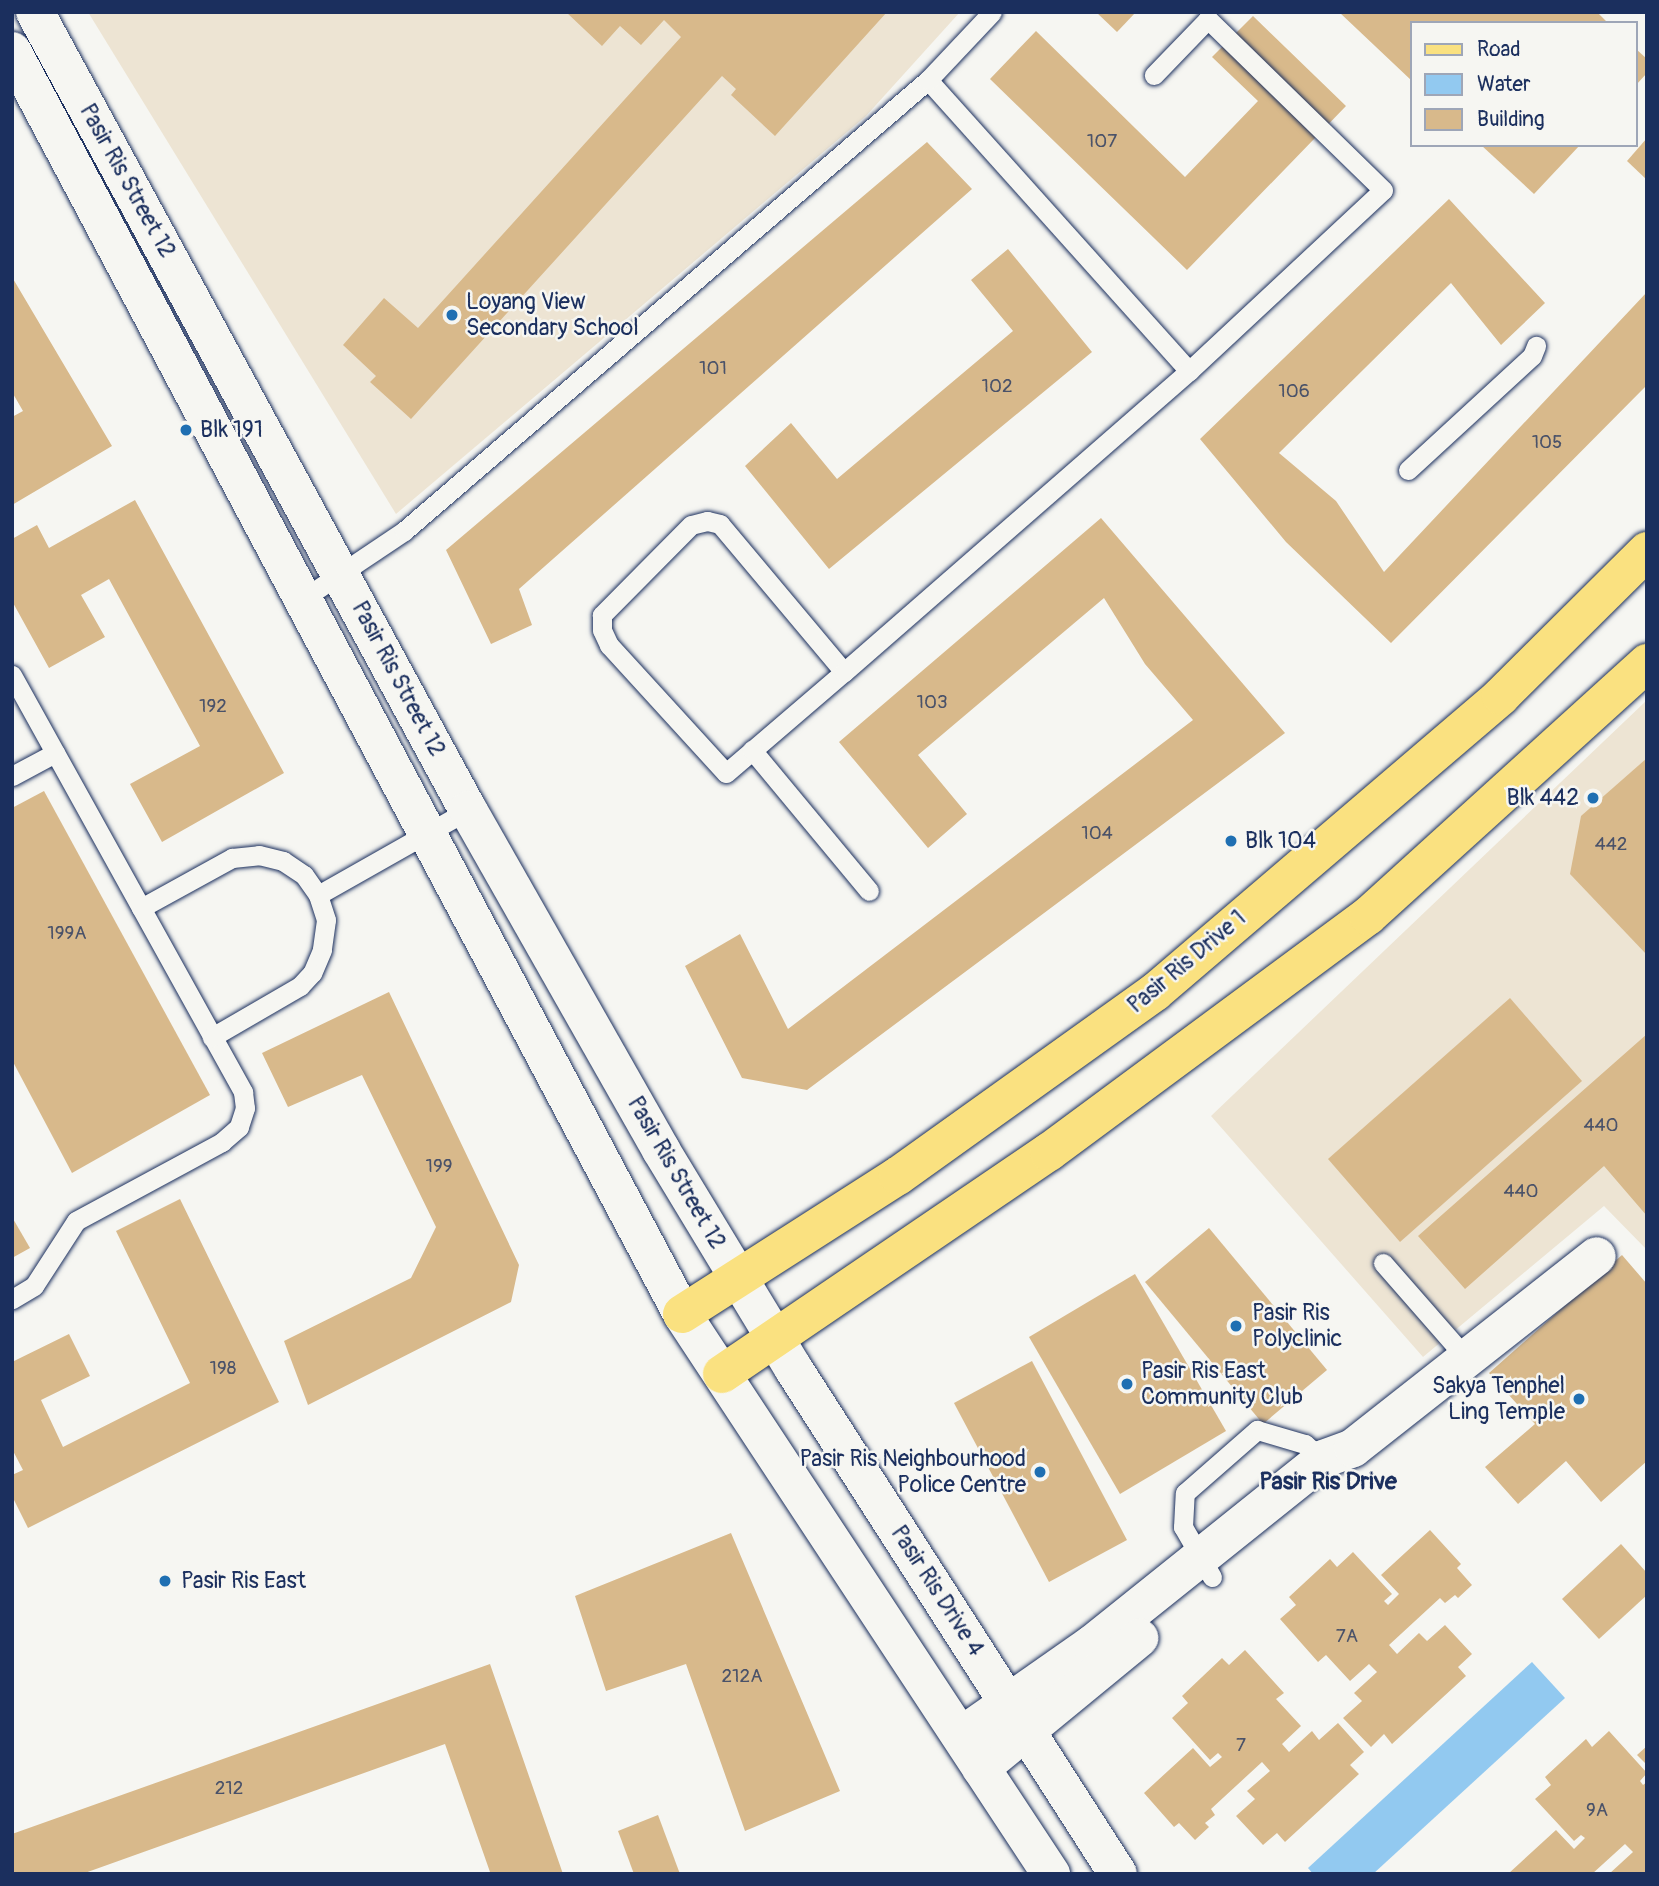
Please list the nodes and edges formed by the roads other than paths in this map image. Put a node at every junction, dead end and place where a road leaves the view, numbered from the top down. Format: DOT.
graph roads {
  1 [pos="35,12"];
  2 [pos="992,12"];
  3 [pos="1211,15"];
  4 [pos="12,51"];
  5 [pos="1154,75"];
  6 [pos="928,80"];
  7 [pos="1536,346"];
  8 [pos="1189,370"];
  9 [pos="1408,470"];
  10 [pos="1647,551"];
  11 [pos="341,573"];
  12 [pos="301,600"];
  13 [pos="1647,663"];
  14 [pos="844,672"];
  15 [pos="12,675"];
  16 [pos="752,750"];
  17 [pos="55,753"];
  18 [pos="12,776"];
  19 [pos="468,810"];
  20 [pos="427,833"];
  21 [pos="869,891"];
  22 [pos="318,895"];
  23 [pos="141,908"];
  24 [pos="212,1037"];
  25 [pos="1597,1256"];
  26 [pos="1383,1263"];
  27 [pos="736,1276"];
  28 [pos="12,1298"];
  29 [pos="682,1314"];
  30 [pos="774,1338"];
  31 [pos="1467,1359"];
  32 [pos="722,1374"];
  33 [pos="1337,1460"];
  34 [pos="1204,1567"];
  35 [pos="1018,1718"];
  36 [pos="961,1736"];
  37 [pos="981,1768"];
  38 [pos="1051,1874"];
  39 [pos="1118,1874"];
  1 -- 11 [label="street, Pasir Ris Street 12"];
  2 -- 6 [label="lane"];
  3 -- 5 [label="lane"];
  3 -- 8 [label="lane"];
  4 -- 12 [label="street, Pasir Ris Street 12"];
  6 -- 8 [label="lane"];
  6 -- 11 [label="lane"];
  7 -- 9 [label="lane"];
  8 -- 14 [label="lane"];
  10 -- 27 [label="main road, Pasir Ris Drive 1"];
  11 -- 12 [label="lane"];
  11 -- 19 [label="street, Pasir Ris Street 12"];
  12 -- 20 [label="street, Pasir Ris Street 12"];
  13 -- 30 [label="main road"];
  14 -- 16 [label="lane"];
  14 -- 16 [label="lane"];
  15 -- 17 [label="lane"];
  16 -- 21 [label="lane"];
  17 -- 18 [label="lane"];
  17 -- 23 [label="lane"];
  19 -- 20 [label="lane"];
  19 -- 27 [label="street, Pasir Ris Street 12"];
  20 -- 22 [label="lane"];
  20 -- 29 [label="street, Pasir Ris Street 12"];
  22 -- 23 [label="lane"];
  22 -- 24 [label="lane"];
  23 -- 24 [label="lane"];
  24 -- 28 [label="lane"];
  25 -- 31 [label="street"];
  26 -- 31 [label="lane"];
  27 -- 29 [label="main road, Pasir Ris Drive 1"];
  27 -- 30 [label="street, Pasir Ris Street 12"];
  29 -- 32 [label="street, Pasir Ris Street 12"];
  30 -- 32 [label="main road"];
  30 -- 35 [label="street, Pasir Ris Drive 4"];
  31 -- 33 [label="street"];
  32 -- 36 [label="street"];
  33 -- 34 [label="street"];
  33 -- 34 [label="lane"];
  34 -- 35 [label="street"];
  35 -- 36 [label="street"];
  35 -- 37 [label="street"];
  35 -- 39 [label="street, Pasir Ris Drive 4"];
  36 -- 37 [label="street"];
  37 -- 38 [label="street"];
}
